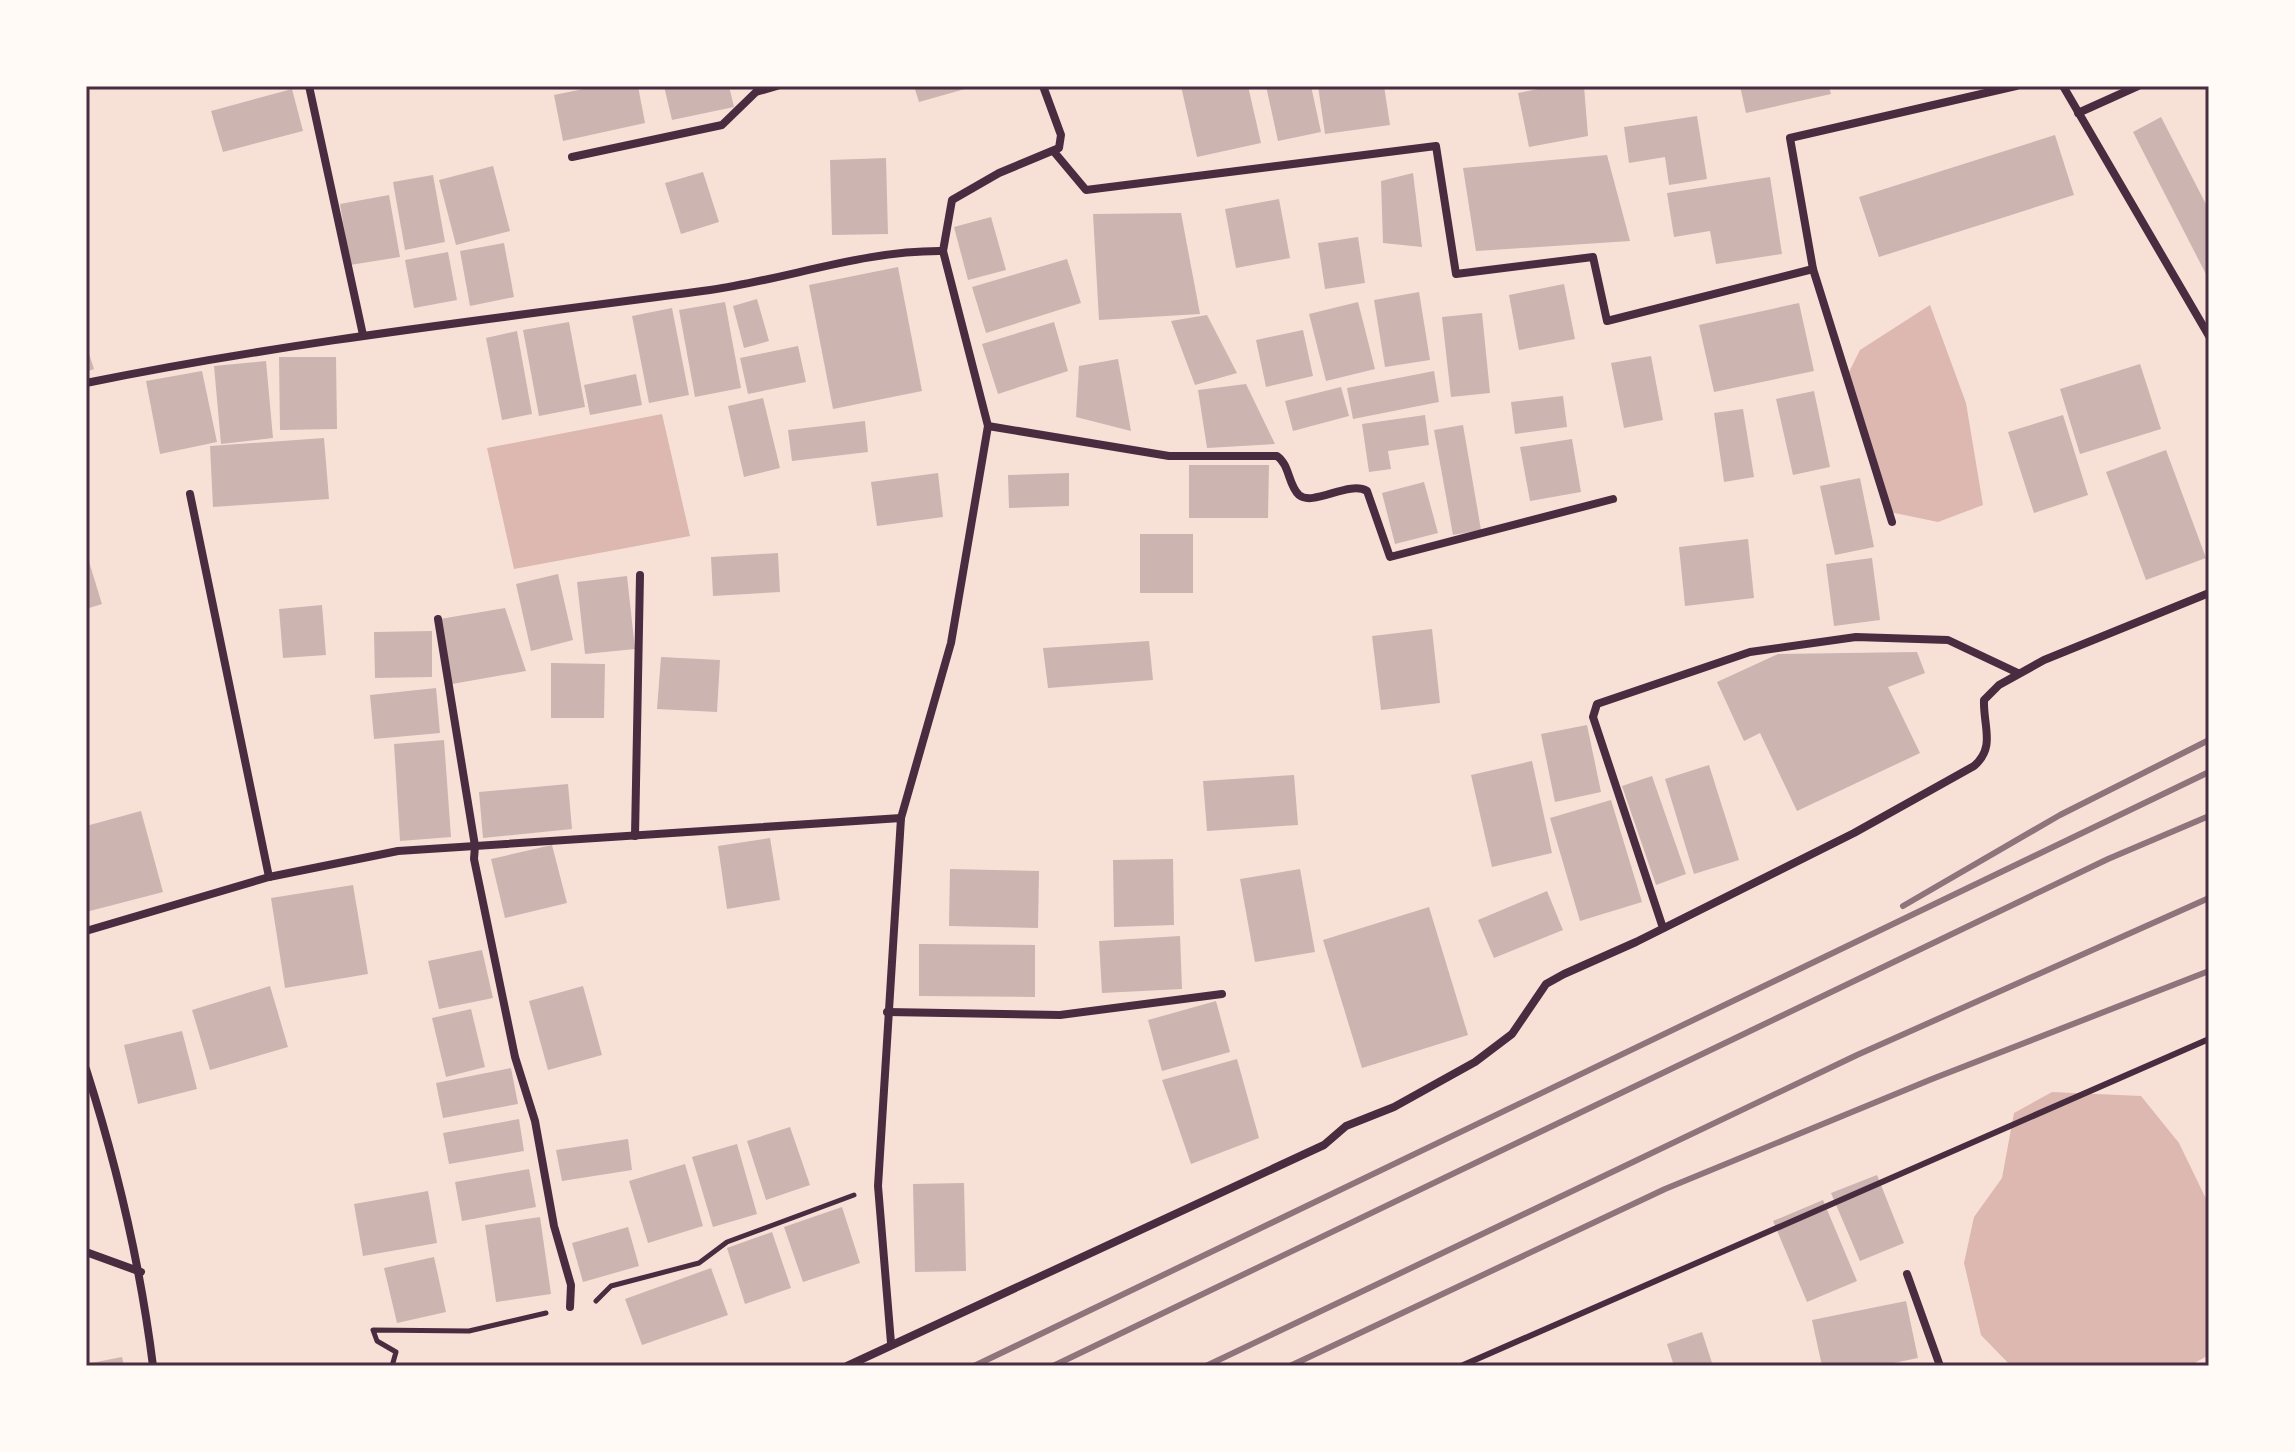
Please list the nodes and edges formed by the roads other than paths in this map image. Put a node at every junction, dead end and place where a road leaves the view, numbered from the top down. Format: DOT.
graph roads {
  1 [pos="309,86"];
  2 [pos="777,86"];
  3 [pos="1043,86"];
  4 [pos="2016,86"];
  5 [pos="2063,86"];
  6 [pos="2138,86"];
  7 [pos="2078,113"];
  8 [pos="1055,153"];
  9 [pos="572,157"];
  10 [pos="943,251"];
  11 [pos="1813,269"];
  12 [pos="363,335"];
  13 [pos="2209,336"];
  14 [pos="86,383"];
  15 [pos="988,426"];
  16 [pos="190,494"];
  17 [pos="1613,499"];
  18 [pos="1892,522"];
  19 [pos="640,575"];
  20 [pos="2209,593"];
  21 [pos="438,619"];
  22 [pos="2018,673"];
  23 [pos="901,818"];
  24 [pos="635,836"];
  25 [pos="475,846"];
  26 [pos="269,877"];
  27 [pos="1663,928"];
  28 [pos="86,931"];
  29 [pos="1222,994"];
  30 [pos="887,1012"];
  31 [pos="2209,1039"];
  32 [pos="86,1069"];
  33 [pos="86,1252"];
  34 [pos="141,1272"];
  35 [pos="1907,1274"];
  36 [pos="570,1307"];
  37 [pos="891,1343"];
  38 [pos="153,1366"];
  39 [pos="847,1366"];
  40 [pos="1461,1366"];
  41 [pos="1940,1366"];
  1 -- 12 [label="street"];
  2 -- 9 [label="street"];
  3 -- 8 [label="street"];
  4 -- 11 [label="street"];
  5 -- 7 [label="street"];
  6 -- 7 [label="street"];
  7 -- 13 [label="street"];
  8 -- 10 [label="street"];
  8 -- 11 [label="street"];
  10 -- 12 [label="street"];
  10 -- 15 [label="street"];
  11 -- 18 [label="street"];
  12 -- 14 [label="street"];
  15 -- 17 [label="street"];
  15 -- 23 [label="street"];
  16 -- 26 [label="street"];
  19 -- 24 [label="street"];
  20 -- 22 [label="street"];
  21 -- 25 [label="street"];
  22 -- 27 [label="street"];
  22 -- 27 [label="street"];
  23 -- 24 [label="street"];
  23 -- 30 [label="street"];
  24 -- 25 [label="street"];
  25 -- 26 [label="street"];
  25 -- 36 [label="street"];
  26 -- 28 [label="street"];
  27 -- 37 [label="street"];
  29 -- 30 [label="street"];
  30 -- 37 [label="street"];
  31 -- 40 [label="lane"];
  32 -- 34 [label="street"];
  33 -- 34 [label="street"];
  34 -- 38 [label="street"];
  35 -- 41 [label="street"];
  37 -- 39 [label="street"];
}
